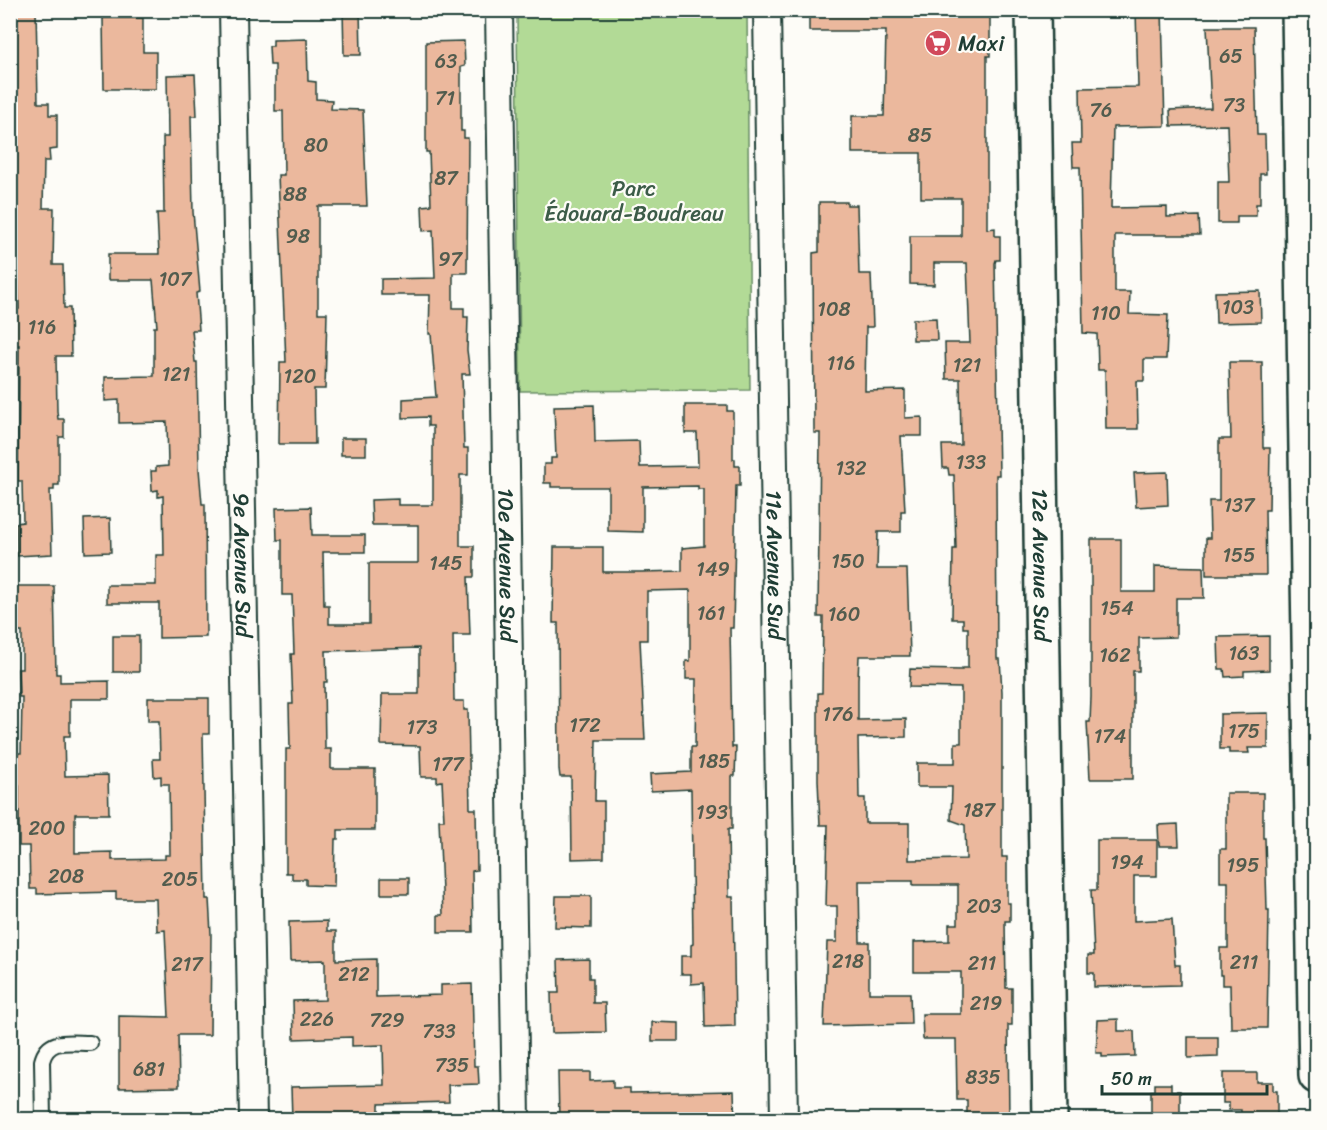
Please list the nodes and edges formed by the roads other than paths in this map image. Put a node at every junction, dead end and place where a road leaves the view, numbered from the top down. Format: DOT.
graph roads {
  1 [pos="233,10"];
  2 [pos="499,10"];
  3 [pos="767,10"];
  4 [pos="1033,10"];
  5 [pos="1299,10"];
  6 [pos="90,1043"];
  7 [pos="1317,1076"];
  8 [pos="43,1119"];
  9 [pos="253,1119"];
  10 [pos="516,1119"];
  11 [pos="784,1119"];
  12 [pos="1050,1119"];
  1 -- 9 [label="street, 9e Avenue Sud"];
  2 -- 10 [label="street, 10e Avenue Sud"];
  3 -- 11 [label="street, 11e Avenue Sud"];
  4 -- 12 [label="main road, 12e Avenue Sud"];
  5 -- 7 [label="main road"];
  6 -- 8 [label="lane"];
}
